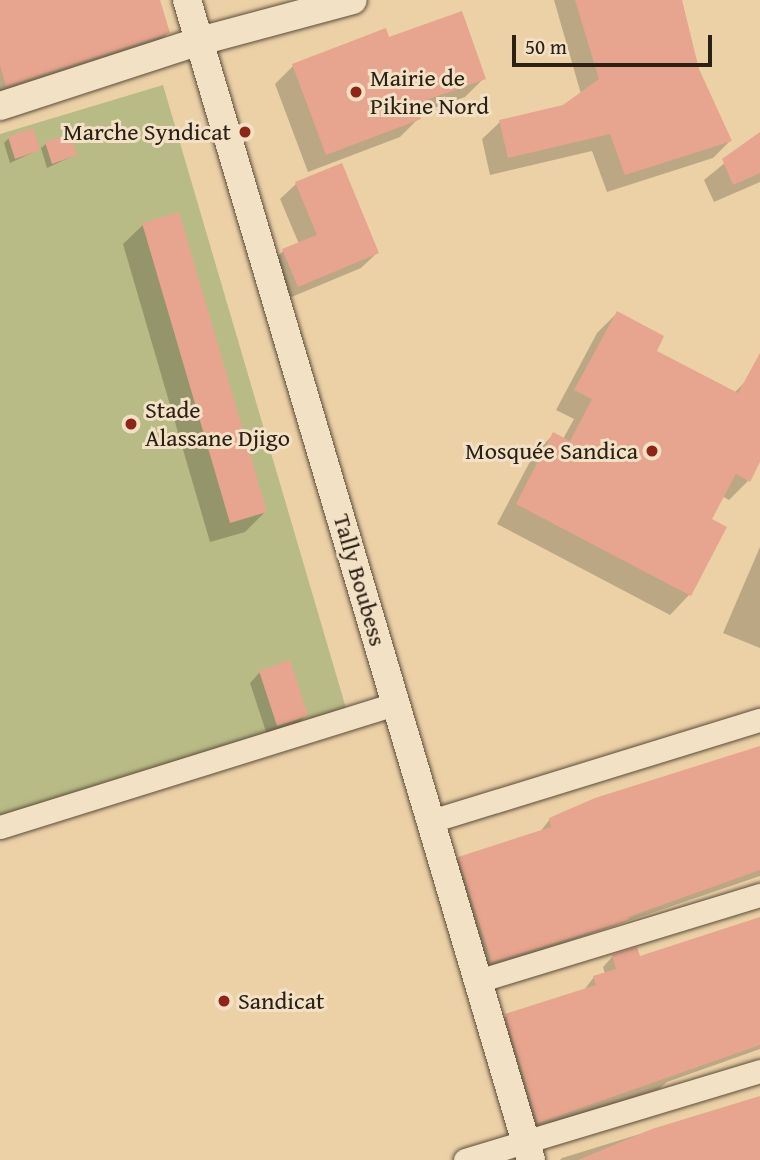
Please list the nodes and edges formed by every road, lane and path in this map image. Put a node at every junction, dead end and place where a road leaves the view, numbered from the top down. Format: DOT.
graph roads {
  1 [pos="187,0"];
  2 [pos="353,0"];
  3 [pos="201,40"];
  4 [pos="0,106"];
  5 [pos="396,705"];
  6 [pos="760,720"];
  7 [pos="431,821"];
  8 [pos="0,827"];
  9 [pos="760,895"];
  10 [pos="478,982"];
  11 [pos="760,1072"];
  12 [pos="528,1151"];
  13 [pos="465,1160"];
  1 -- 3 [label="street, Tally Boubess"];
  2 -- 3 [label="street"];
  3 -- 4 [label="street"];
  3 -- 5 [label="street, Tally Boubess"];
  5 -- 7 [label="street, Tally Boubess"];
  5 -- 8 [label="street"];
  6 -- 7 [label="street"];
  7 -- 10 [label="street, Tally Boubess"];
  9 -- 10 [label="street"];
  10 -- 12 [label="street, Tally Boubess"];
  11 -- 12 [label="street"];
  12 -- 13 [label="street"];
}
